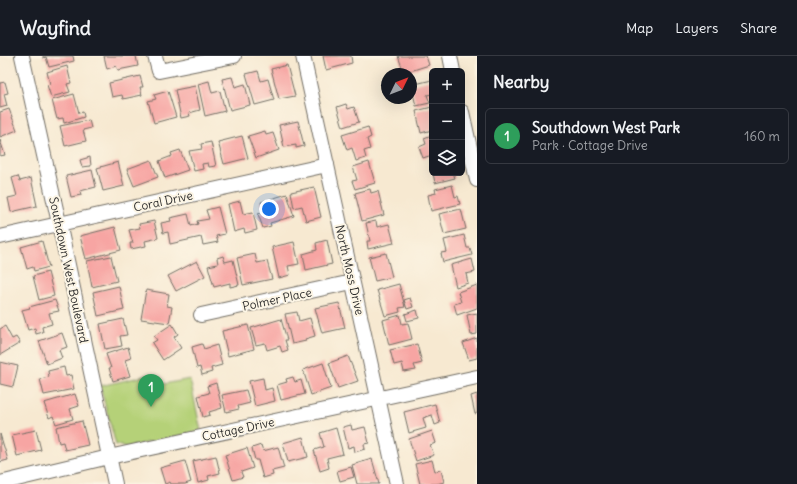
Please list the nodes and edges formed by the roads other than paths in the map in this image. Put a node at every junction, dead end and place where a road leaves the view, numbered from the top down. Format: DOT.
graph roads {
  1 [pos="22,56"];
  2 [pos="155,56"];
  3 [pos="234,56"];
  4 [pos="303,56"];
  5 [pos="450,56"];
  6 [pos="452,68"];
  7 [pos="465,126"];
  8 [pos="327,165"];
  9 [pos="477,180"];
  10 [pos="59,223"];
  11 [pos="0,236"];
  12 [pos="352,282"];
  13 [pos="201,315"];
  14 [pos="477,377"];
  15 [pos="379,398"];
  16 [pos="109,457"];
  17 [pos="0,483"];
  18 [pos="115,484"];
  19 [pos="397,484"];
  1 -- 10 [label="street, Southdown West Boulevard"];
  2 -- 3 [label="street"];
  4 -- 8 [label="street, North Moss Drive"];
  5 -- 6 [label="street"];
  7 -- 9 [label="street"];
  8 -- 10 [label="street, Coral Drive"];
  8 -- 12 [label="street, North Moss Drive"];
  10 -- 11 [label="street, Coral Drive"];
  10 -- 16 [label="street, Southdown West Boulevard"];
  12 -- 13 [label="street, Polmer Place"];
  12 -- 15 [label="street, North Moss Drive"];
  14 -- 15 [label="street, Cottage Drive"];
  15 -- 16 [label="street, Cottage Drive"];
  15 -- 19 [label="street, North Moss Drive"];
  16 -- 17 [label="street, Cottage Drive"];
  16 -- 18 [label="street, Southdown West Boulevard"];
}
